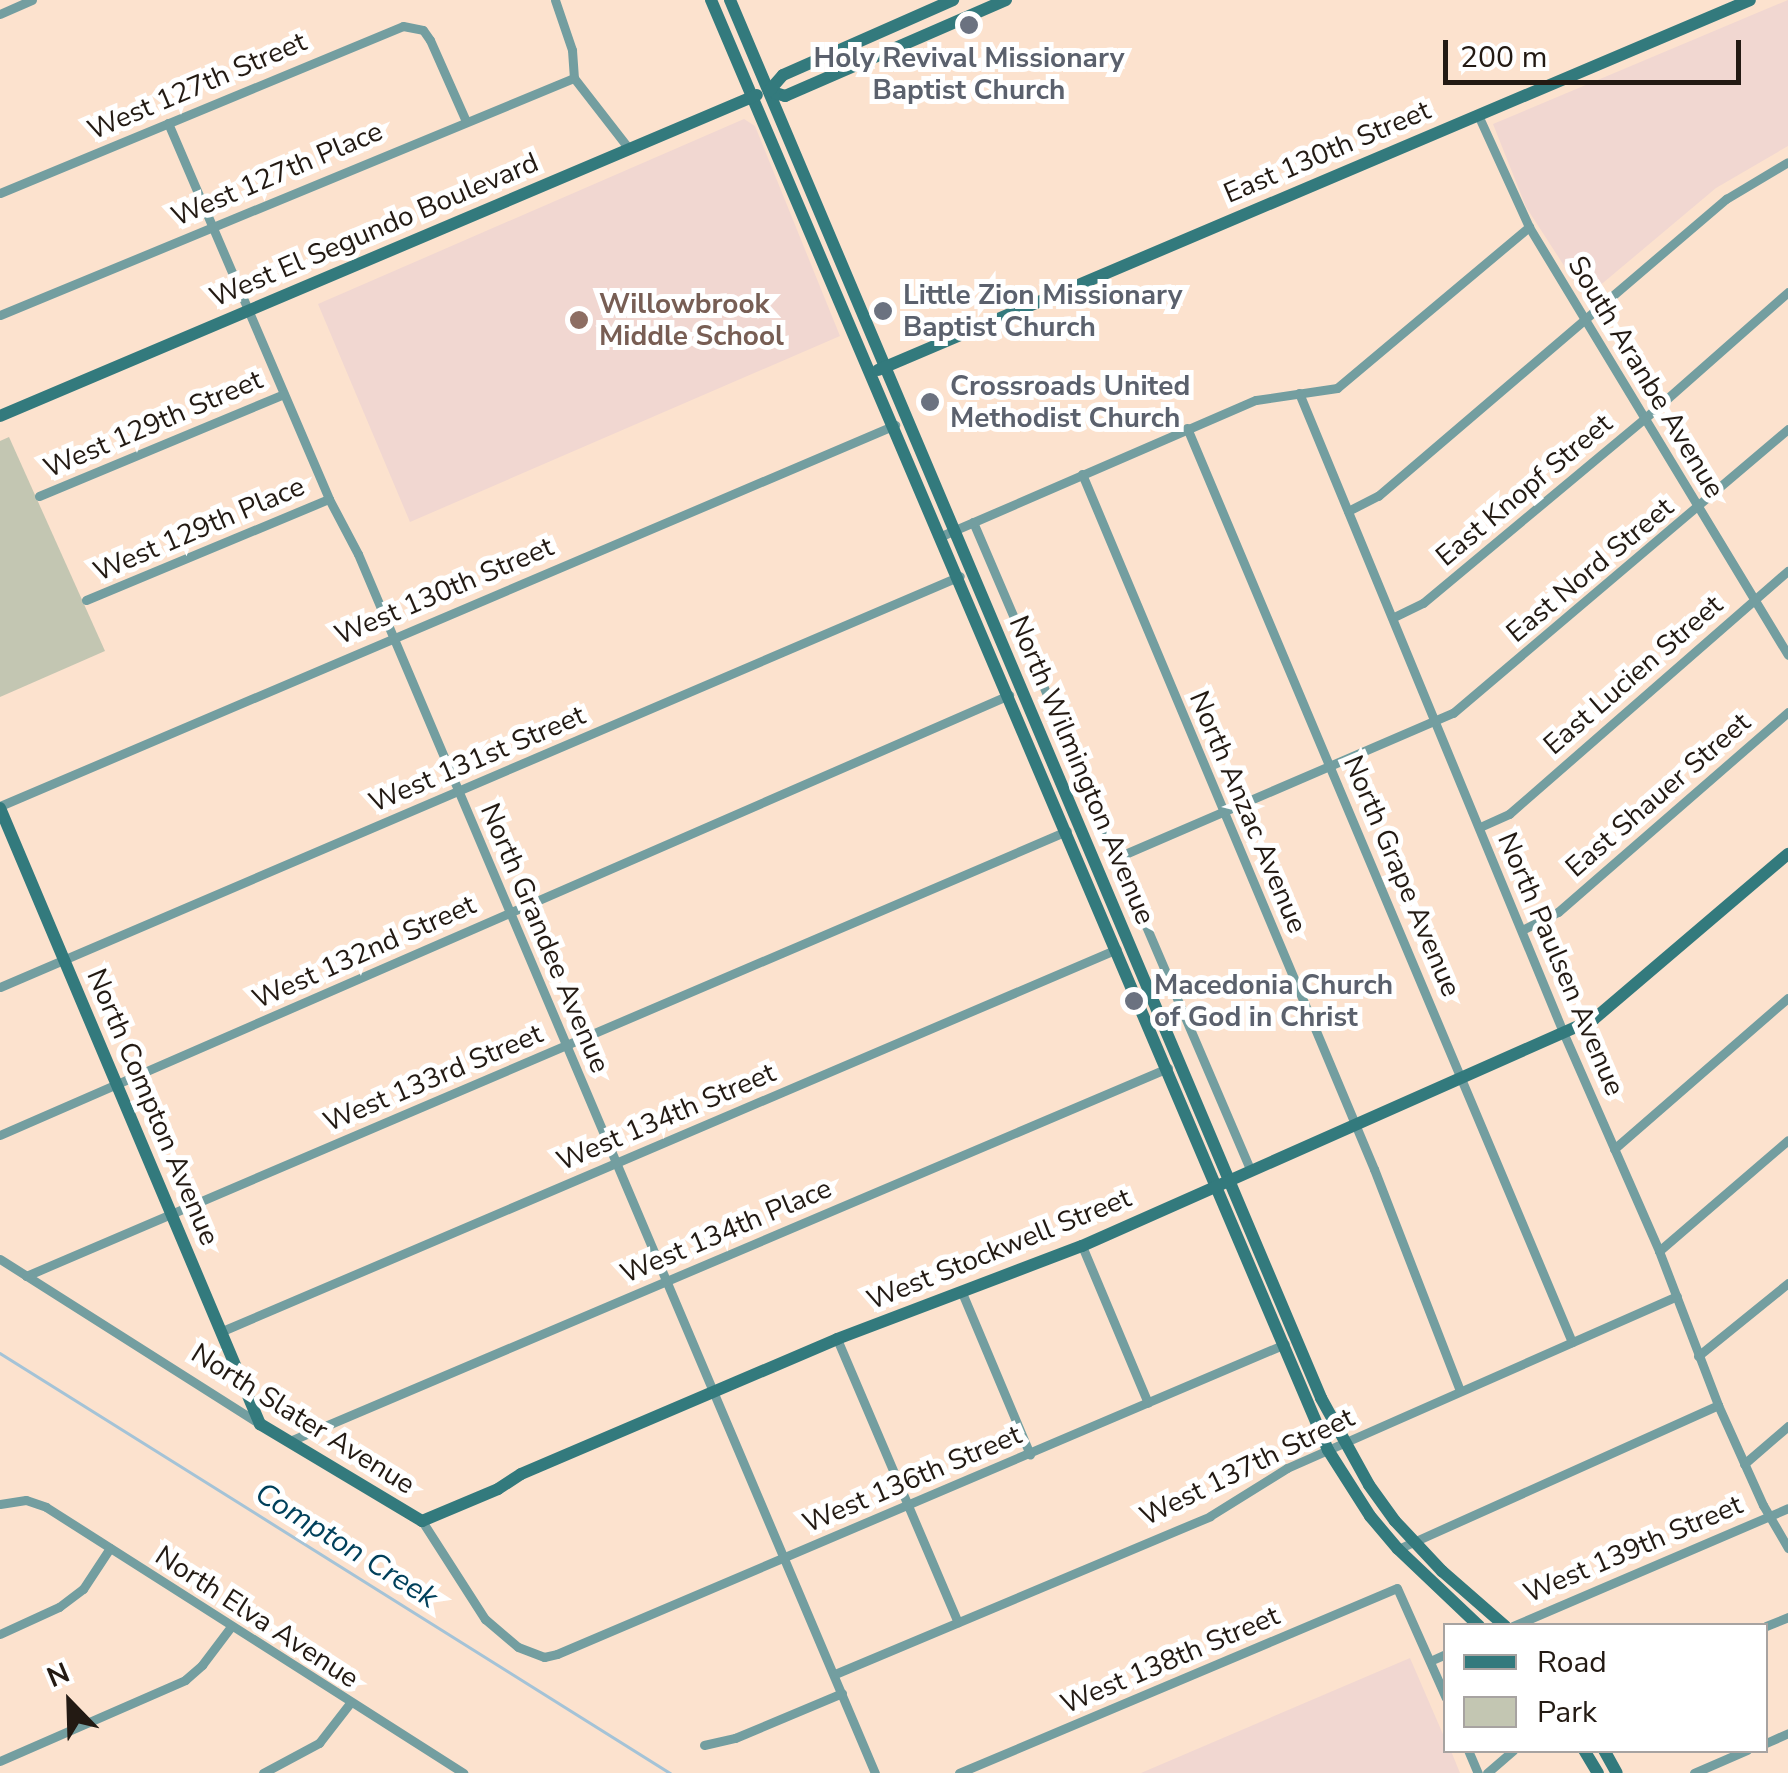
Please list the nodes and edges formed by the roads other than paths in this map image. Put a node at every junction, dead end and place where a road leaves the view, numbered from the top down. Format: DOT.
graph roads {
  1 [pos="32,0"];
  2 [pos="555,0"];
  3 [pos="711,0"];
  4 [pos="730,0"];
  5 [pos="953,0"];
  6 [pos="1006,0"];
  7 [pos="1750,0"];
  8 [pos="0,14"];
  9 [pos="574,78"];
  10 [pos="768,91"];
  11 [pos="754,99"];
  12 [pos="1478,115"];
  13 [pos="464,119"];
  14 [pos="168,123"];
  15 [pos="629,150"];
  16 [pos="1788,162"];
  17 [pos="0,193"];
  18 [pos="212,226"];
  19 [pos="1528,227"];
  20 [pos="1788,292"];
  21 [pos="249,311"];
  22 [pos="0,315"];
  23 [pos="1586,318"];
  24 [pos="885,367"];
  25 [pos="870,373"];
  26 [pos="1299,393"];
  27 [pos="284,394"];
  28 [pos="0,416"];
  29 [pos="1644,419"];
  30 [pos="907,420"];
  31 [pos="892,426"];
  32 [pos="1187,428"];
  33 [pos="1788,430"];
  34 [pos="1082,474"];
  35 [pos="39,496"];
  36 [pos="329,498"];
  37 [pos="1698,508"];
  38 [pos="1348,511"];
  39 [pos="973,522"];
  40 [pos="954,530"];
  41 [pos="939,537"];
  42 [pos="971,571"];
  43 [pos="1788,572"];
  44 [pos="956,578"];
  45 [pos="86,600"];
  46 [pos="1754,600"];
  47 [pos="1394,617"];
  48 [pos="394,640"];
  49 [pos="1788,655"];
  50 [pos="1021,690"];
  51 [pos="1007,697"];
  52 [pos="1788,712"];
  53 [pos="1436,721"];
  54 [pos="1332,766"];
  55 [pos="458,792"];
  56 [pos="0,808"];
  57 [pos="1224,812"];
  58 [pos="1079,826"];
  59 [pos="1480,827"];
  60 [pos="1063,832"];
  61 [pos="1788,854"];
  62 [pos="1118,857"];
  63 [pos="510,913"];
  64 [pos="1522,930"];
  65 [pos="1128,944"];
  66 [pos="1114,950"];
  67 [pos="64,960"];
  68 [pos="0,987"];
  69 [pos="1788,998"];
  70 [pos="1563,1032"];
  71 [pos="566,1045"];
  72 [pos="1180,1062"];
  73 [pos="1164,1069"];
  74 [pos="1462,1077"];
  75 [pos="116,1085"];
  76 [pos="1355,1124"];
  77 [pos="0,1135"];
  78 [pos="1788,1140"];
  79 [pos="1614,1148"];
  80 [pos="617,1162"];
  81 [pos="1250,1169"];
  82 [pos="1230,1180"];
  83 [pos="1214,1186"];
  84 [pos="170,1214"];
  85 [pos="1082,1246"];
  86 [pos="1659,1252"];
  87 [pos="0,1260"];
  88 [pos="26,1276"];
  89 [pos="667,1280"];
  90 [pos="1788,1283"];
  91 [pos="963,1295"];
  92 [pos="1677,1296"];
  93 [pos="220,1332"];
  94 [pos="837,1339"];
  95 [pos="1296,1339"];
  96 [pos="1572,1342"];
  97 [pos="1281,1346"];
  98 [pos="1698,1356"];
  99 [pos="1460,1391"];
  100 [pos="714,1392"];
  101 [pos="1148,1403"];
  102 [pos="1718,1405"];
  103 [pos="260,1424"];
  104 [pos="1788,1426"];
  105 [pos="290,1441"];
  106 [pos="1344,1443"];
  107 [pos="1328,1450"];
  108 [pos="1030,1454"];
  109 [pos="1744,1464"];
  110 [pos="0,1504"];
  111 [pos="907,1505"];
  112 [pos="1788,1508"];
  113 [pos="1771,1514"];
  114 [pos="422,1521"];
  115 [pos="1413,1540"];
  116 [pos="110,1548"];
  117 [pos="1788,1548"];
  118 [pos="1398,1549"];
  119 [pos="785,1557"];
  120 [pos="958,1622"];
  121 [pos="1475,1623"];
  122 [pos="1502,1623"];
  123 [pos="1519,1623"];
  124 [pos="230,1628"];
  125 [pos="0,1634"];
  126 [pos="1443,1655"];
  127 [pos="544,1657"];
  128 [pos="1430,1661"];
  129 [pos="835,1674"];
  130 [pos="1443,1691"];
  131 [pos="842,1693"];
  132 [pos="350,1704"];
  133 [pos="704,1746"];
  134 [pos="1510,1753"];
  135 [pos="1740,1753"];
  136 [pos="0,1762"];
  137 [pos="263,1773"];
  138 [pos="464,1773"];
  139 [pos="875,1773"];
  140 [pos="959,1773"];
  141 [pos="1487,1773"];
  142 [pos="1694,1773"];
  1 -- 8 [label="street"];
  2 -- 9 [label="street"];
  3 -- 11 [label="main road, North Wilmington Avenue"];
  4 -- 10 [label="main road, North Wilmington Avenue"];
  5 -- 10 [label="main road"];
  6 -- 10 [label="main road"];
  7 -- 12 [label="main road, East 130th Street"];
  9 -- 13 [label="street, West 127th Place"];
  9 -- 15 [label="street"];
  10 -- 11 [label="main road, West El Segundo Boulevard"];
  10 -- 24 [label="main road, North Wilmington Avenue"];
  11 -- 15 [label="main road, West El Segundo Boulevard"];
  11 -- 25 [label="main road, North Wilmington Avenue"];
  12 -- 19 [label="street, South Aranbe Avenue"];
  12 -- 24 [label="main road, East 130th Street"];
  13 -- 14 [label="street, West 127th Street"];
  13 -- 18 [label="street, West 127th Place"];
  14 -- 17 [label="street, West 127th Street"];
  14 -- 18 [label="street, North Grandee Avenue"];
  15 -- 21 [label="main road, West El Segundo Boulevard"];
  16 -- 23 [label="street"];
  18 -- 21 [label="street, North Grandee Avenue"];
  18 -- 22 [label="street, West 127th Place"];
  19 -- 23 [label="street, South Aranbe Avenue"];
  19 -- 26 [label="street"];
  20 -- 29 [label="street, East Knopf Street"];
  21 -- 27 [label="street, North Grandee Avenue"];
  21 -- 28 [label="main road, West El Segundo Boulevard"];
  23 -- 29 [label="street, South Aranbe Avenue"];
  23 -- 38 [label="street"];
  24 -- 25 [label="main road"];
  24 -- 30 [label="main road, North Wilmington Avenue"];
  25 -- 31 [label="main road, North Wilmington Avenue"];
  26 -- 32 [label="street"];
  26 -- 38 [label="street, North Paulsen Avenue"];
  27 -- 35 [label="street, West 129th Street"];
  27 -- 36 [label="street, North Grandee Avenue"];
  29 -- 37 [label="street, South Aranbe Avenue"];
  29 -- 47 [label="street, East Knopf Street"];
  30 -- 31 [label="street, West 130th Street"];
  30 -- 40 [label="main road, North Wilmington Avenue"];
  31 -- 41 [label="main road, North Wilmington Avenue"];
  31 -- 48 [label="street, West 130th Street"];
  32 -- 34 [label="street"];
  32 -- 54 [label="street, North Grape Avenue"];
  33 -- 37 [label="street, East Nord Street"];
  34 -- 39 [label="street"];
  34 -- 57 [label="street, North Anzac Avenue"];
  36 -- 45 [label="street, West 129th Place"];
  36 -- 48 [label="street, North Grandee Avenue"];
  37 -- 46 [label="street, South Aranbe Avenue"];
  37 -- 53 [label="street, East Nord Street"];
  38 -- 47 [label="street, North Paulsen Avenue"];
  39 -- 40 [label="street"];
  39 -- 62 [label="street"];
  40 -- 41 [label="street"];
  40 -- 42 [label="main road, North Wilmington Avenue"];
  41 -- 44 [label="main road, North Wilmington Avenue"];
  42 -- 44 [label="street, West 131st Street"];
  42 -- 50 [label="main road, North Wilmington Avenue"];
  43 -- 46 [label="street, East Lucien Street"];
  44 -- 51 [label="main road, North Wilmington Avenue"];
  44 -- 55 [label="street, West 131st Street"];
  46 -- 49 [label="street, South Aranbe Avenue"];
  46 -- 59 [label="street, East Lucien Street"];
  47 -- 53 [label="street, North Paulsen Avenue"];
  48 -- 55 [label="street, North Grandee Avenue"];
  48 -- 56 [label="street, West 130th Street"];
  50 -- 51 [label="street, West 132nd Street"];
  50 -- 58 [label="main road, North Wilmington Avenue"];
  51 -- 60 [label="main road, North Wilmington Avenue"];
  51 -- 63 [label="street, West 132nd Street"];
  52 -- 64 [label="street, East Shauer Street"];
  53 -- 54 [label="street, East Nord Street"];
  53 -- 59 [label="street, North Paulsen Avenue"];
  54 -- 57 [label="street, East Nord Street"];
  54 -- 74 [label="street, North Grape Avenue"];
  55 -- 63 [label="street, North Grandee Avenue"];
  55 -- 67 [label="street, West 131st Street"];
  56 -- 67 [label="main road, North Compton Avenue"];
  57 -- 62 [label="street, East Nord Street"];
  57 -- 76 [label="street, North Anzac Avenue"];
  58 -- 60 [label="street, West 133rd Street"];
  58 -- 65 [label="main road, North Wilmington Avenue"];
  59 -- 64 [label="street, North Paulsen Avenue"];
  60 -- 66 [label="main road, North Wilmington Avenue"];
  60 -- 71 [label="street, West 133rd Street"];
  61 -- 70 [label="main road, West Stockwell Street"];
  62 -- 81 [label="street"];
  63 -- 71 [label="street, North Grandee Avenue"];
  63 -- 75 [label="street, West 132nd Street"];
  64 -- 70 [label="street, North Paulsen Avenue"];
  65 -- 66 [label="street, West 134th Street"];
  65 -- 72 [label="main road, North Wilmington Avenue"];
  66 -- 73 [label="main road, North Wilmington Avenue"];
  66 -- 80 [label="street, West 134th Street"];
  67 -- 68 [label="street, West 131st Street"];
  67 -- 75 [label="main road, North Compton Avenue"];
  69 -- 79 [label="street"];
  70 -- 74 [label="main road, West Stockwell Street"];
  70 -- 79 [label="street, North Paulsen Avenue"];
  71 -- 80 [label="street, North Grandee Avenue"];
  71 -- 84 [label="street, West 133rd Street"];
  72 -- 73 [label="street, West 134th Place"];
  72 -- 82 [label="main road, North Wilmington Avenue"];
  73 -- 83 [label="main road, North Wilmington Avenue"];
  73 -- 89 [label="street, West 134th Place"];
  74 -- 76 [label="main road, West Stockwell Street"];
  74 -- 96 [label="street, North Grape Avenue"];
  75 -- 77 [label="street, West 132nd Street"];
  75 -- 84 [label="main road, North Compton Avenue"];
  76 -- 81 [label="main road, West Stockwell Street"];
  76 -- 99 [label="street, North Anzac Avenue"];
  78 -- 86 [label="street"];
  79 -- 86 [label="street, North Paulsen Avenue"];
  80 -- 89 [label="street, North Grandee Avenue"];
  80 -- 93 [label="street, West 134th Street"];
  81 -- 82 [label="main road, West Stockwell Street"];
  82 -- 83 [label="main road, West Stockwell Street"];
  82 -- 95 [label="main road, North Wilmington Avenue"];
  83 -- 85 [label="main road, West Stockwell Street"];
  83 -- 97 [label="main road, North Wilmington Avenue"];
  84 -- 88 [label="street, West 133rd Street"];
  84 -- 93 [label="main road, North Compton Avenue"];
  85 -- 91 [label="main road, West Stockwell Street"];
  85 -- 101 [label="street"];
  86 -- 92 [label="street, North Paulsen Avenue"];
  87 -- 88 [label="street, North Slater Avenue"];
  88 -- 103 [label="street, North Slater Avenue"];
  89 -- 100 [label="street, North Grandee Avenue"];
  89 -- 105 [label="street, West 134th Place"];
  90 -- 98 [label="street"];
  91 -- 94 [label="main road, West Stockwell Street"];
  91 -- 108 [label="street"];
  92 -- 96 [label="street, West 137th Street"];
  92 -- 98 [label="street, North Paulsen Avenue"];
  93 -- 103 [label="main road, North Compton Avenue"];
  94 -- 100 [label="main road, West Stockwell Street"];
  94 -- 111 [label="street"];
  95 -- 97 [label="street, West 136th Street"];
  95 -- 106 [label="main road, North Wilmington Avenue"];
  96 -- 99 [label="street, West 137th Street"];
  97 -- 101 [label="street, West 136th Street"];
  97 -- 107 [label="main road, North Wilmington Avenue"];
  98 -- 102 [label="street, North Paulsen Avenue"];
  99 -- 106 [label="street, West 137th Street"];
  100 -- 114 [label="main road, West Stockwell Street"];
  100 -- 119 [label="street, North Grandee Avenue"];
  101 -- 108 [label="street, West 136th Street"];
  102 -- 109 [label="street, North Paulsen Avenue"];
  102 -- 115 [label="street"];
  103 -- 105 [label="main road, North Slater Avenue"];
  104 -- 109 [label="street"];
  105 -- 114 [label="main road, North Slater Avenue"];
  106 -- 107 [label="street, West 137th Street"];
  106 -- 115 [label="main road, North Wilmington Avenue"];
  107 -- 118 [label="main road, North Wilmington Avenue"];
  107 -- 120 [label="street, West 137th Street"];
  108 -- 111 [label="street, West 136th Street"];
  109 -- 113 [label="street, North Paulsen Avenue"];
  110 -- 116 [label="street, North Elva Avenue"];
  111 -- 119 [label="street, West 136th Street"];
  111 -- 120 [label="street"];
  112 -- 113 [label="street, West 139th Street"];
  113 -- 117 [label="street, North Paulsen Avenue"];
  113 -- 123 [label="street, West 139th Street"];
  114 -- 127 [label="street, North Slater Avenue"];
  115 -- 118 [label="street"];
  115 -- 122 [label="main road, North Wilmington Avenue"];
  116 -- 124 [label="street, North Elva Avenue"];
  116 -- 125 [label="street"];
  118 -- 121 [label="main road, North Wilmington Avenue"];
  119 -- 127 [label="street, West 136th Street"];
  119 -- 129 [label="street, North Grandee Avenue"];
  120 -- 129 [label="street, West 137th Street"];
  124 -- 132 [label="street, North Elva Avenue"];
  124 -- 136 [label="street"];
  126 -- 128 [label="street"];
  128 -- 130 [label="street"];
  128 -- 140 [label="street, West 138th Street"];
  129 -- 131 [label="street, North Grandee Avenue"];
  131 -- 133 [label="street"];
  131 -- 139 [label="street, North Grandee Avenue"];
  132 -- 137 [label="street"];
  132 -- 138 [label="street, North Elva Avenue"];
  134 -- 141 [label="street"];
  135 -- 142 [label="street"];
}
